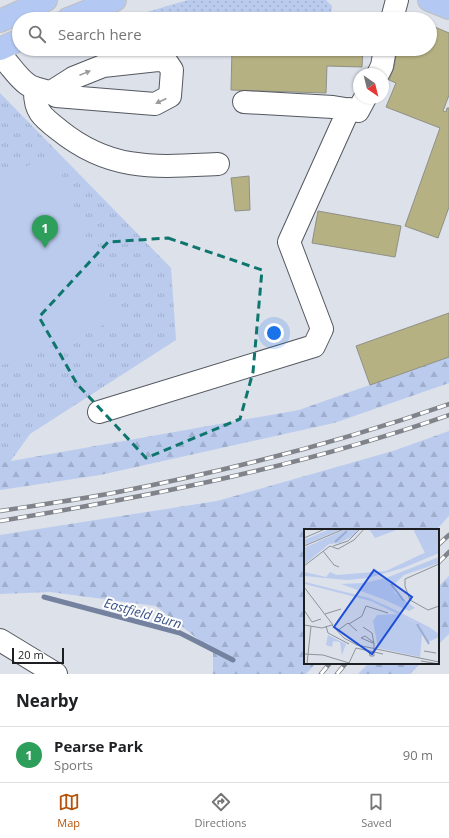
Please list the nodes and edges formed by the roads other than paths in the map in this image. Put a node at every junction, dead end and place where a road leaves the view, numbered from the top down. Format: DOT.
graph roads {
  1 [pos="115,0"];
  2 [pos="397,0"];
  3 [pos="429,0"];
  4 [pos="38,1"];
  5 [pos="449,8"];
  6 [pos="17,12"];
  7 [pos="85,12"];
  8 [pos="394,12"];
  9 [pos="12,15"];
  10 [pos="0,21"];
  11 [pos="12,43"];
  12 [pos="0,49"];
  13 [pos="0,54"];
  14 [pos="384,56"];
  15 [pos="381,68"];
  16 [pos="43,90"];
  17 [pos="244,102"];
  18 [pos="357,104"];
  19 [pos="218,164"];
  20 [pos="99,412"];
  21 [pos="0,640"];
  22 [pos="56,674"];
  1 -- 7 [label="main road"];
  2 -- 8 [label="lane"];
  3 -- 5 [label="main road"];
  4 -- 6 [label="main road"];
  9 -- 10 [label="main road"];
  11 -- 12 [label="main road"];
  13 -- 16 [label="lane"];
  14 -- 15 [label="lane"];
  16 -- 16 [label="lane, one-way"];
  16 -- 19 [label="lane"];
  17 -- 18 [label="lane"];
  18 -- 20 [label="lane"];
  21 -- 22 [label="lane"];
}
